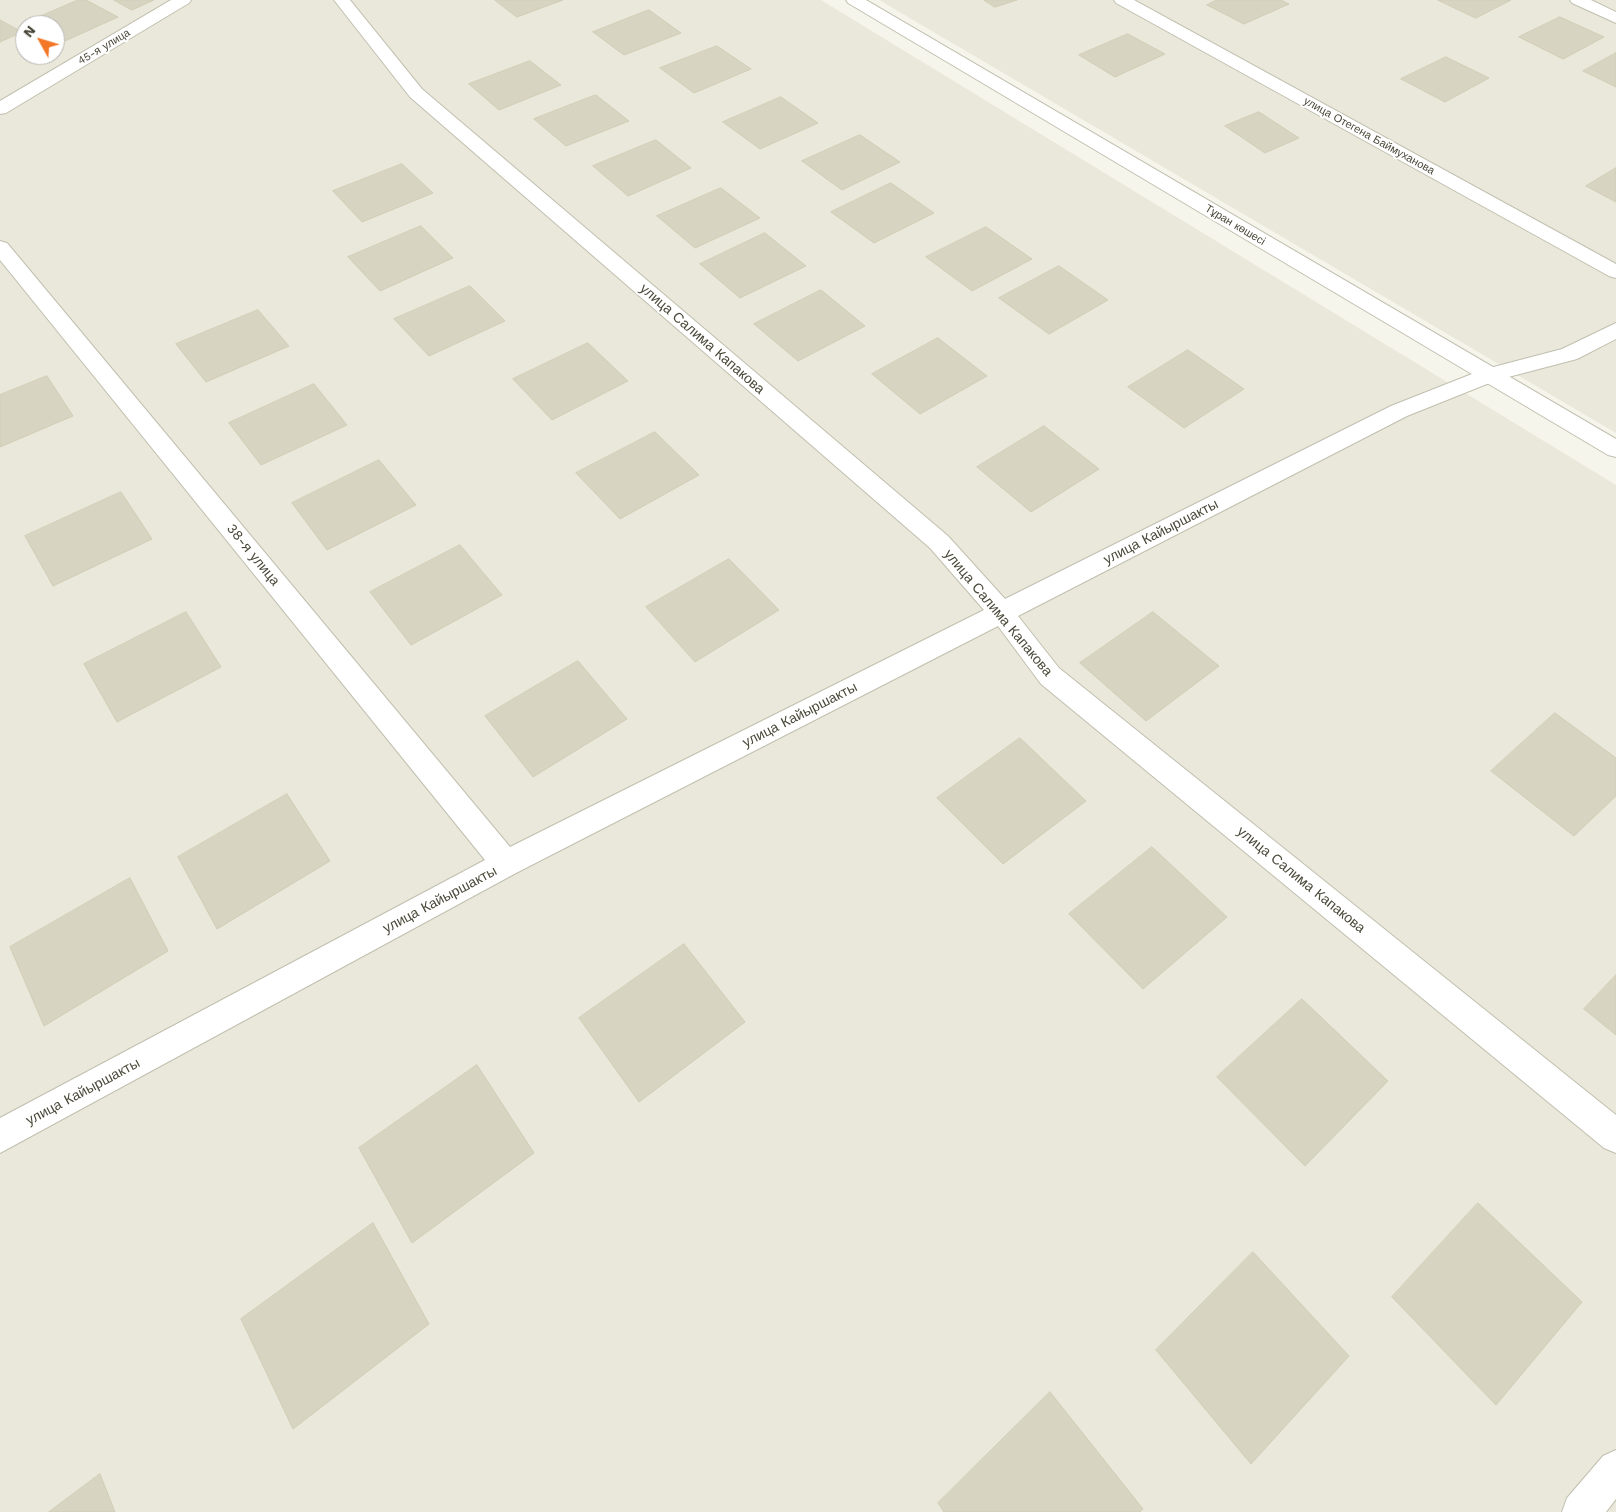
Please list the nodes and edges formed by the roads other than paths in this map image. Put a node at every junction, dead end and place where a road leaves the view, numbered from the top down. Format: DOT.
graph roads {
  1 [pos="183,0"];
  2 [pos="342,0"];
  3 [pos="854,0"];
  4 [pos="1122,0"];
  5 [pos="1578,0"];
  6 [pos="1616,18"];
  7 [pos="0,108"];
  8 [pos="0,247"];
  9 [pos="1616,272"];
  10 [pos="1616,330"];
  11 [pos="1490,376"];
  12 [pos="1616,449"];
  13 [pos="1002,613"];
  14 [pos="506,864"];
  15 [pos="0,1136"];
  16 [pos="1616,1136"];
  17 [pos="1616,1469"];
  18 [pos="1582,1512"];
  1 -- 7 [label="street, 45-я улица"];
  2 -- 13 [label="street, улица Салима Капакова"];
  3 -- 11 [label="street, Тұран көшесі"];
  4 -- 9 [label="street, улица Отегена Баймуханова"];
  5 -- 6 [label="street"];
  8 -- 14 [label="street, 38-я улица"];
  10 -- 11 [label="street, улица Кайыршакты"];
  11 -- 12 [label="street, Тұран көшесі"];
  11 -- 13 [label="street, улица Кайыршакты"];
  13 -- 14 [label="street, улица Кайыршакты"];
  13 -- 16 [label="street, улица Салима Капакова"];
  14 -- 15 [label="street, улица Кайыршакты"];
  17 -- 18 [label="street"];
}
